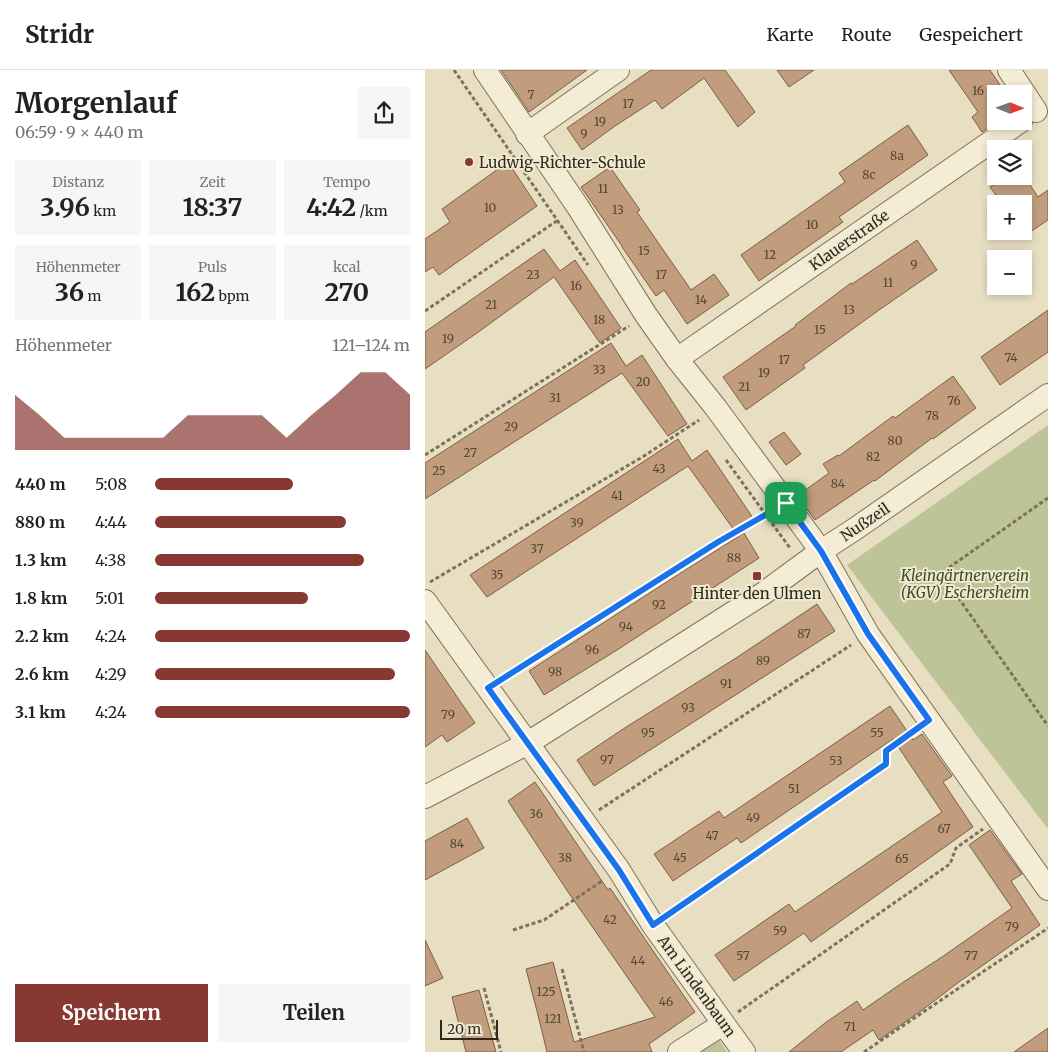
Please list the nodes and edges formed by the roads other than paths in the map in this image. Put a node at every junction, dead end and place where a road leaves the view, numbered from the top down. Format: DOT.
graph roads {
  1 [pos="485,70"];
  2 [pos="618,70"];
  3 [pos="1009,70"];
  4 [pos="1017,85"];
  5 [pos="1010,130"];
  6 [pos="527,134"];
  7 [pos="677,359"];
  8 [pos="1048,395"];
  9 [pos="821,551"];
  10 [pos="425,602"];
  11 [pos="528,743"];
  12 [pos="425,797"];
  13 [pos="1048,889"];
  14 [pos="723,1024"];
  15 [pos="679,1052"];
  16 [pos="745,1052"];
  1 -- 6 [label="street"];
  2 -- 6 [label="street"];
  3 -- 4 [label="street"];
  5 -- 7 [label="street, Klauerstraße"];
  6 -- 7 [label="street"];
  7 -- 9 [label="street"];
  8 -- 9 [label="street, Nußzeil"];
  9 -- 11 [label="street, Nußzeil"];
  9 -- 13 [label="street"];
  10 -- 11 [label="street, Am Lindenbaum"];
  11 -- 12 [label="street, Nußzeil"];
  11 -- 14 [label="street, Am Lindenbaum"];
  14 -- 15 [label="street"];
  14 -- 16 [label="street, Am Lindenbaum"];
}
